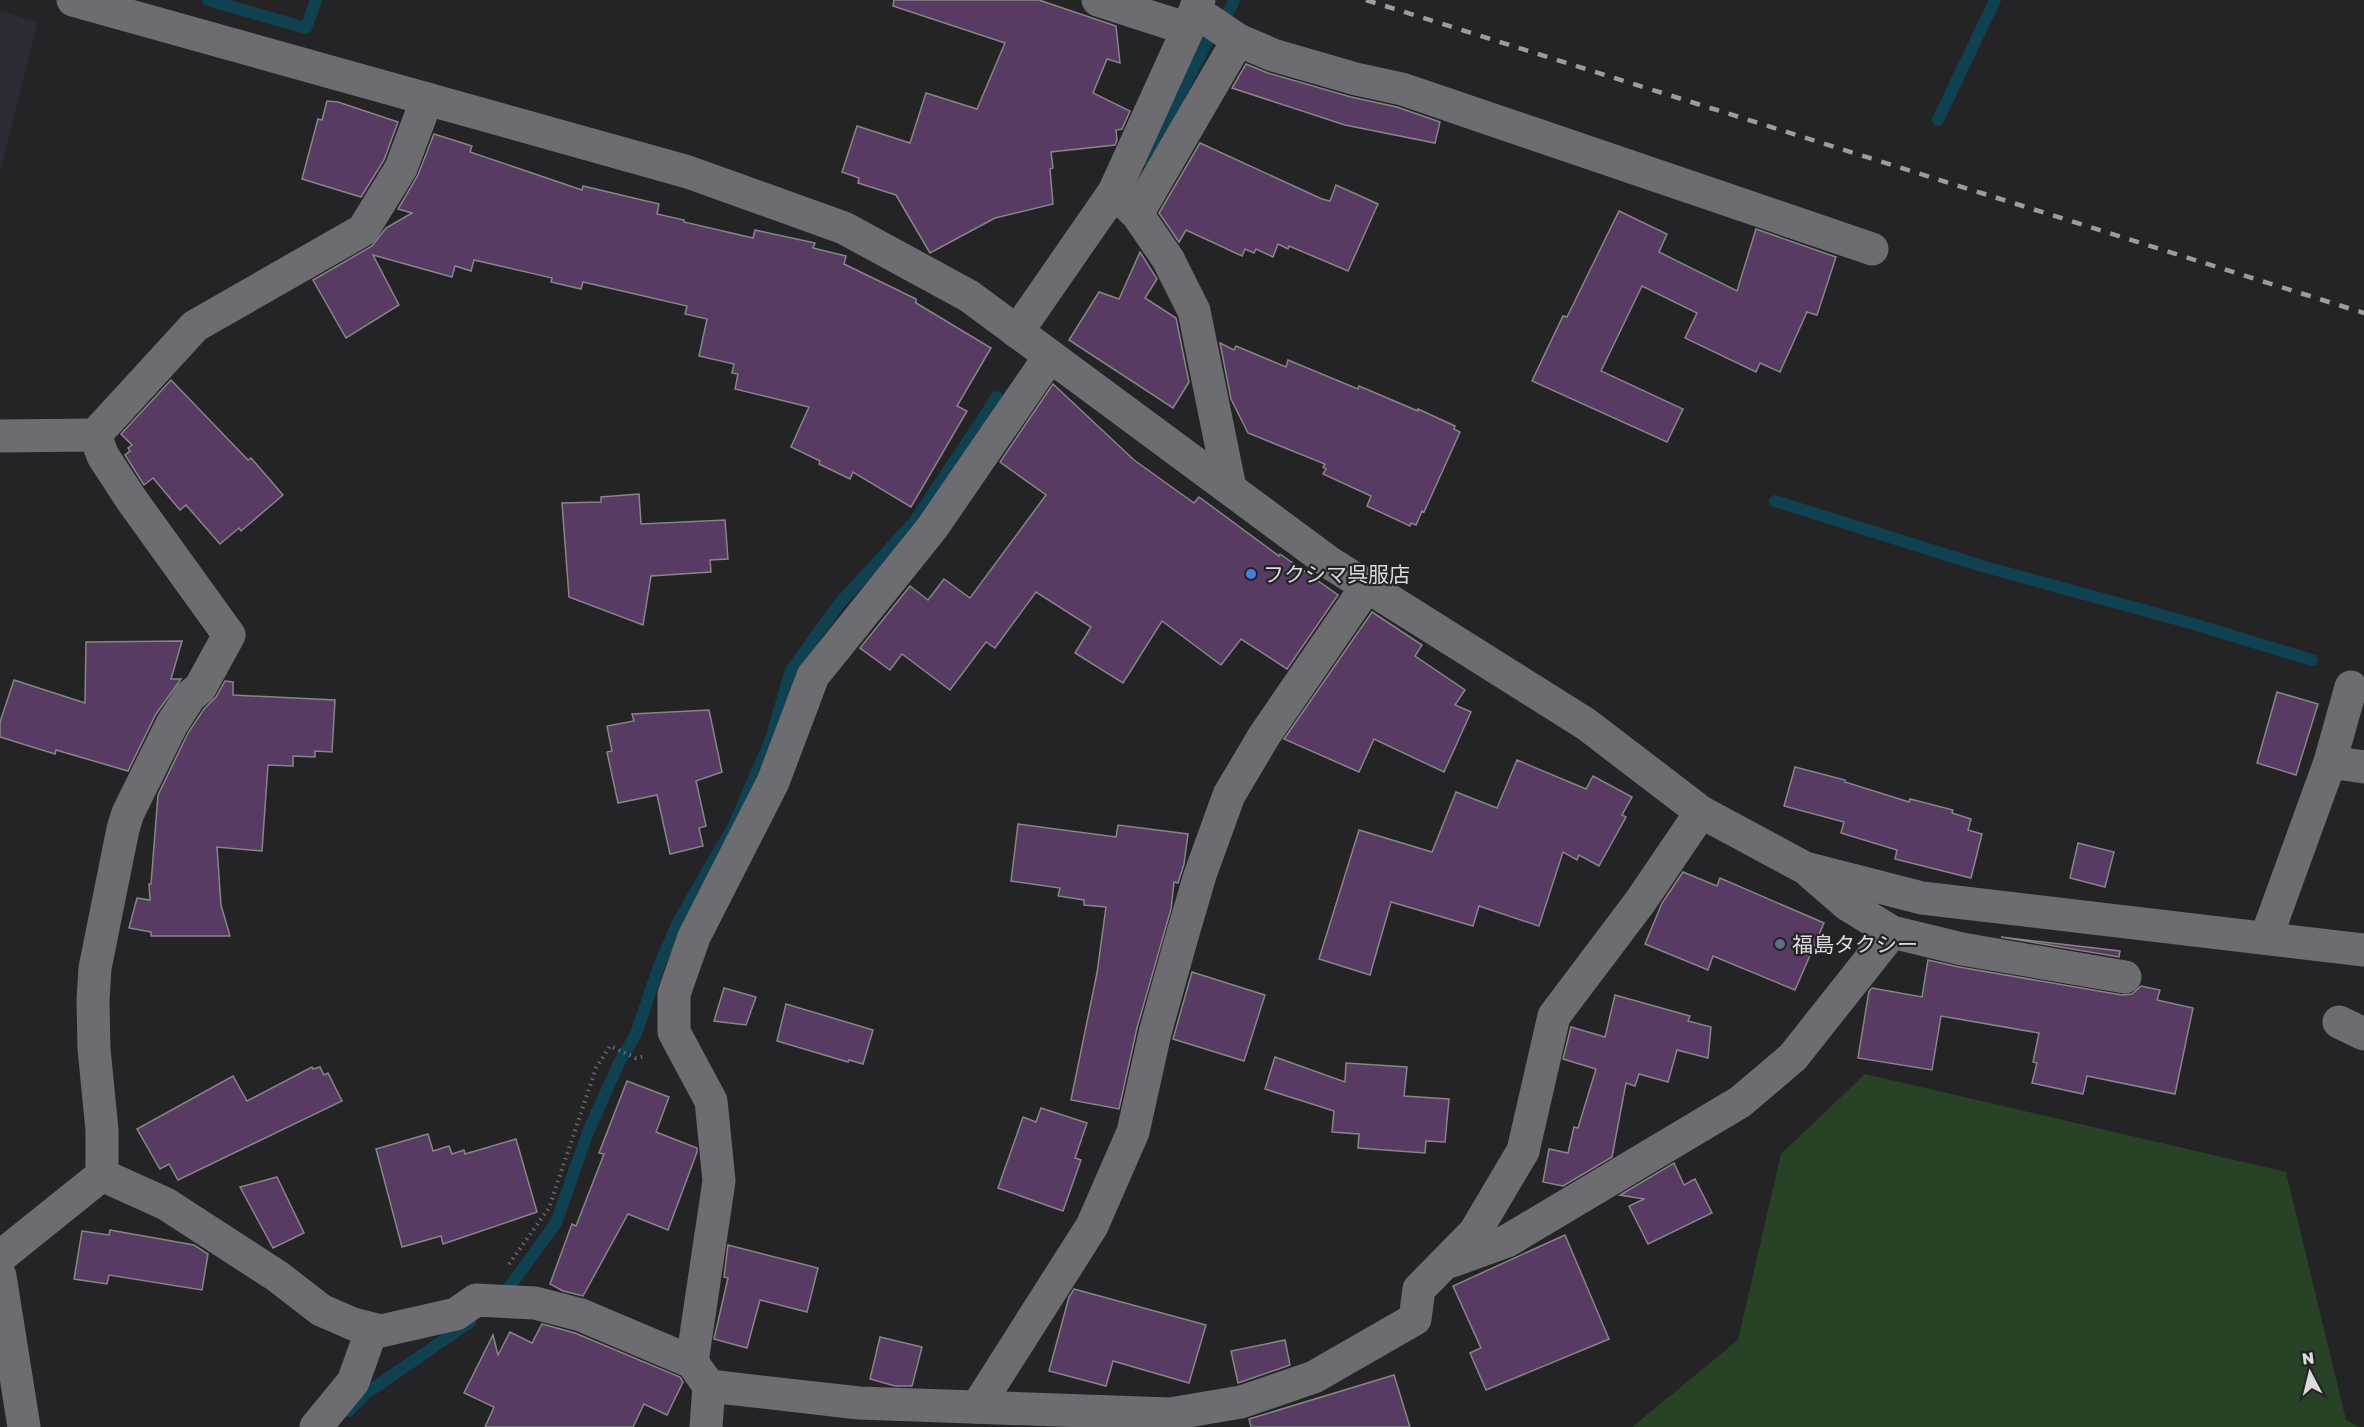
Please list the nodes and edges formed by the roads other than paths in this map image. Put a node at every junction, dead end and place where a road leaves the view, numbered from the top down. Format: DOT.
graph roads {
  1 [pos="73,0"];
  2 [pos="1098,0"];
  3 [pos="1209,23"];
  4 [pos="427,99"];
  5 [pos="1125,203"];
  6 [pos="1872,249"];
  7 [pos="1017,332"];
  8 [pos="1050,356"];
  9 [pos="95,435"];
  10 [pos="0,436"];
  11 [pos="1230,488"];
  12 [pos="1367,586"];
  13 [pos="2351,687"];
  14 [pos="2330,762"];
  15 [pos="2364,767"];
  16 [pos="1701,812"];
  17 [pos="1806,868"];
  18 [pos="1892,932"];
  19 [pos="2266,938"];
  20 [pos="2364,950"];
  21 [pos="2125,977"];
  22 [pos="102,1175"];
  23 [pos="0,1257"];
  24 [pos="1445,1263"];
  25 [pos="0,1276"];
  26 [pos="372,1329"];
  27 [pos="701,1374"];
  28 [pos="977,1407"];
  29 [pos="24,1427"];
  30 [pos="316,1427"];
  31 [pos="706,1427"];
  1 -- 4 [label="street"];
  2 -- 3 [label="street"];
  3 -- 5 [label="street"];
  3 -- 5 [label="street"];
  3 -- 6 [label="street"];
  4 -- 7 [label="street"];
  4 -- 9 [label="street"];
  5 -- 7 [label="street"];
  5 -- 11 [label="street"];
  7 -- 8 [label="street"];
  8 -- 11 [label="street"];
  8 -- 27 [label="street"];
  9 -- 10 [label="street"];
  9 -- 22 [label="street"];
  11 -- 12 [label="street"];
  12 -- 16 [label="street"];
  12 -- 28 [label="street"];
  13 -- 14 [label="street"];
  14 -- 15 [label="street"];
  14 -- 19 [label="street"];
  16 -- 17 [label="street"];
  16 -- 24 [label="street"];
  17 -- 18 [label="street"];
  17 -- 19 [label="street"];
  18 -- 21 [label="street"];
  18 -- 24 [label="street"];
  19 -- 20 [label="street"];
  22 -- 23 [label="street"];
  22 -- 26 [label="street"];
  24 -- 28 [label="street"];
  25 -- 29 [label="street"];
  26 -- 27 [label="street"];
  26 -- 30 [label="street"];
  27 -- 28 [label="street"];
  27 -- 31 [label="street"];
}
